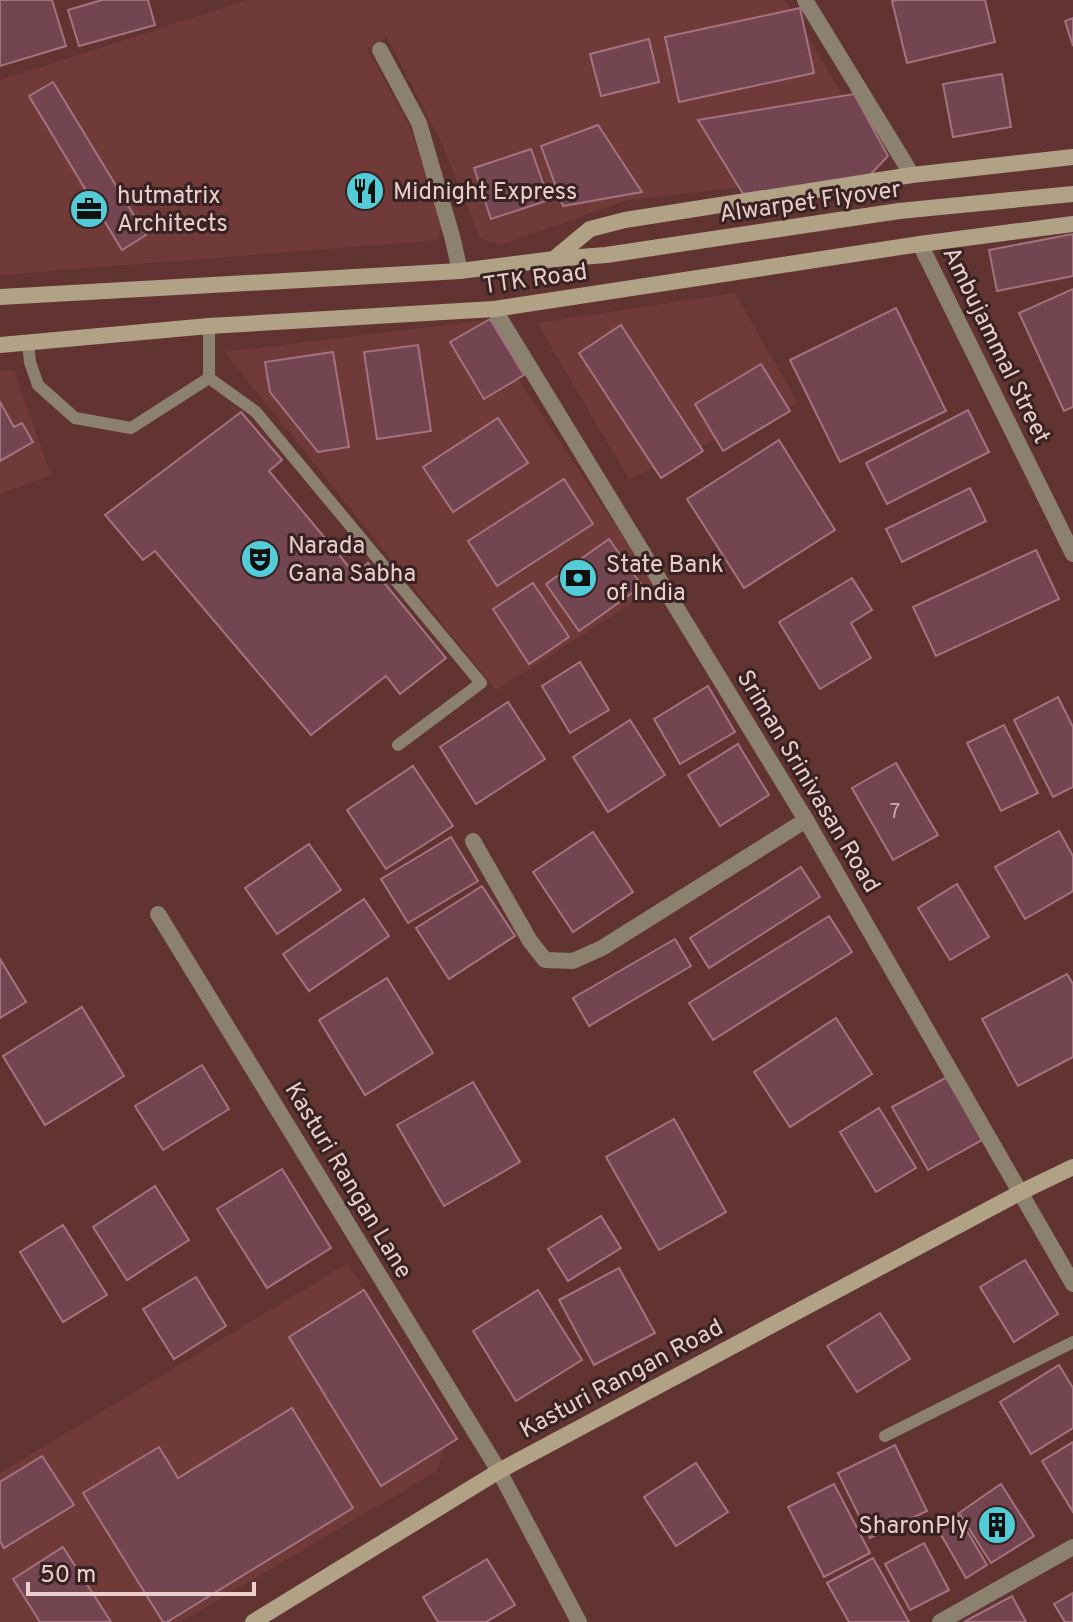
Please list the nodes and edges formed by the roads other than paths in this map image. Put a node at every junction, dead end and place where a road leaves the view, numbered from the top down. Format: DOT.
graph roads {
  1 [pos="805,0"];
  2 [pos="380,50"];
  3 [pos="1073,157"];
  4 [pos="912,175"];
  5 [pos="1073,194"];
  6 [pos="1073,224"];
  7 [pos="920,244"];
  8 [pos="554,259"];
  9 [pos="460,271"];
  10 [pos="0,297"];
  11 [pos="494,309"];
  12 [pos="209,326"];
  13 [pos="28,343"];
  14 [pos="0,345"];
  15 [pos="209,378"];
  16 [pos="1073,554"];
  17 [pos="398,745"];
  18 [pos="806,820"];
  19 [pos="473,841"];
  20 [pos="158,914"];
  21 [pos="1073,1167"];
  22 [pos="1021,1192"];
  23 [pos="1073,1284"];
  24 [pos="1073,1342"];
  25 [pos="885,1436"];
  26 [pos="499,1471"];
  27 [pos="1073,1547"];
  28 [pos="253,1622"];
  29 [pos="579,1622"];
  30 [pos="940,1622"];
  1 -- 4 [label="street"];
  2 -- 9 [label="street"];
  3 -- 4 [label="main road"];
  4 -- 8 [label="main road"];
  5 -- 8 [label="main road, Alwarpet Flyover"];
  6 -- 7 [label="main road, TTK Road"];
  7 -- 11 [label="main road, TTK Road"];
  7 -- 16 [label="street, Ambujammal Street"];
  8 -- 9 [label="main road, TTK Road"];
  9 -- 10 [label="main road, TTK Road"];
  11 -- 12 [label="main road, TTK Road"];
  11 -- 18 [label="street, Sriman Srinivasan Road"];
  12 -- 13 [label="main road, TTK Road"];
  12 -- 15 [label="lane"];
  13 -- 14 [label="main road, TTK Road"];
  13 -- 15 [label="lane"];
  15 -- 17 [label="lane"];
  18 -- 19 [label="street"];
  18 -- 22 [label="street, Sriman Srinivasan Road"];
  20 -- 26 [label="street, Kasturi Rangan Lane"];
  21 -- 22 [label="main road, Kasturi Rangan Road"];
  22 -- 23 [label="street, Sriman Srinivasan Road"];
  22 -- 26 [label="main road, Kasturi Rangan Road"];
  24 -- 25 [label="lane"];
  26 -- 28 [label="main road, Kasturi Rangan Road"];
  26 -- 29 [label="street, Kasturi Rangan Lane"];
  27 -- 30 [label="street"];
}
